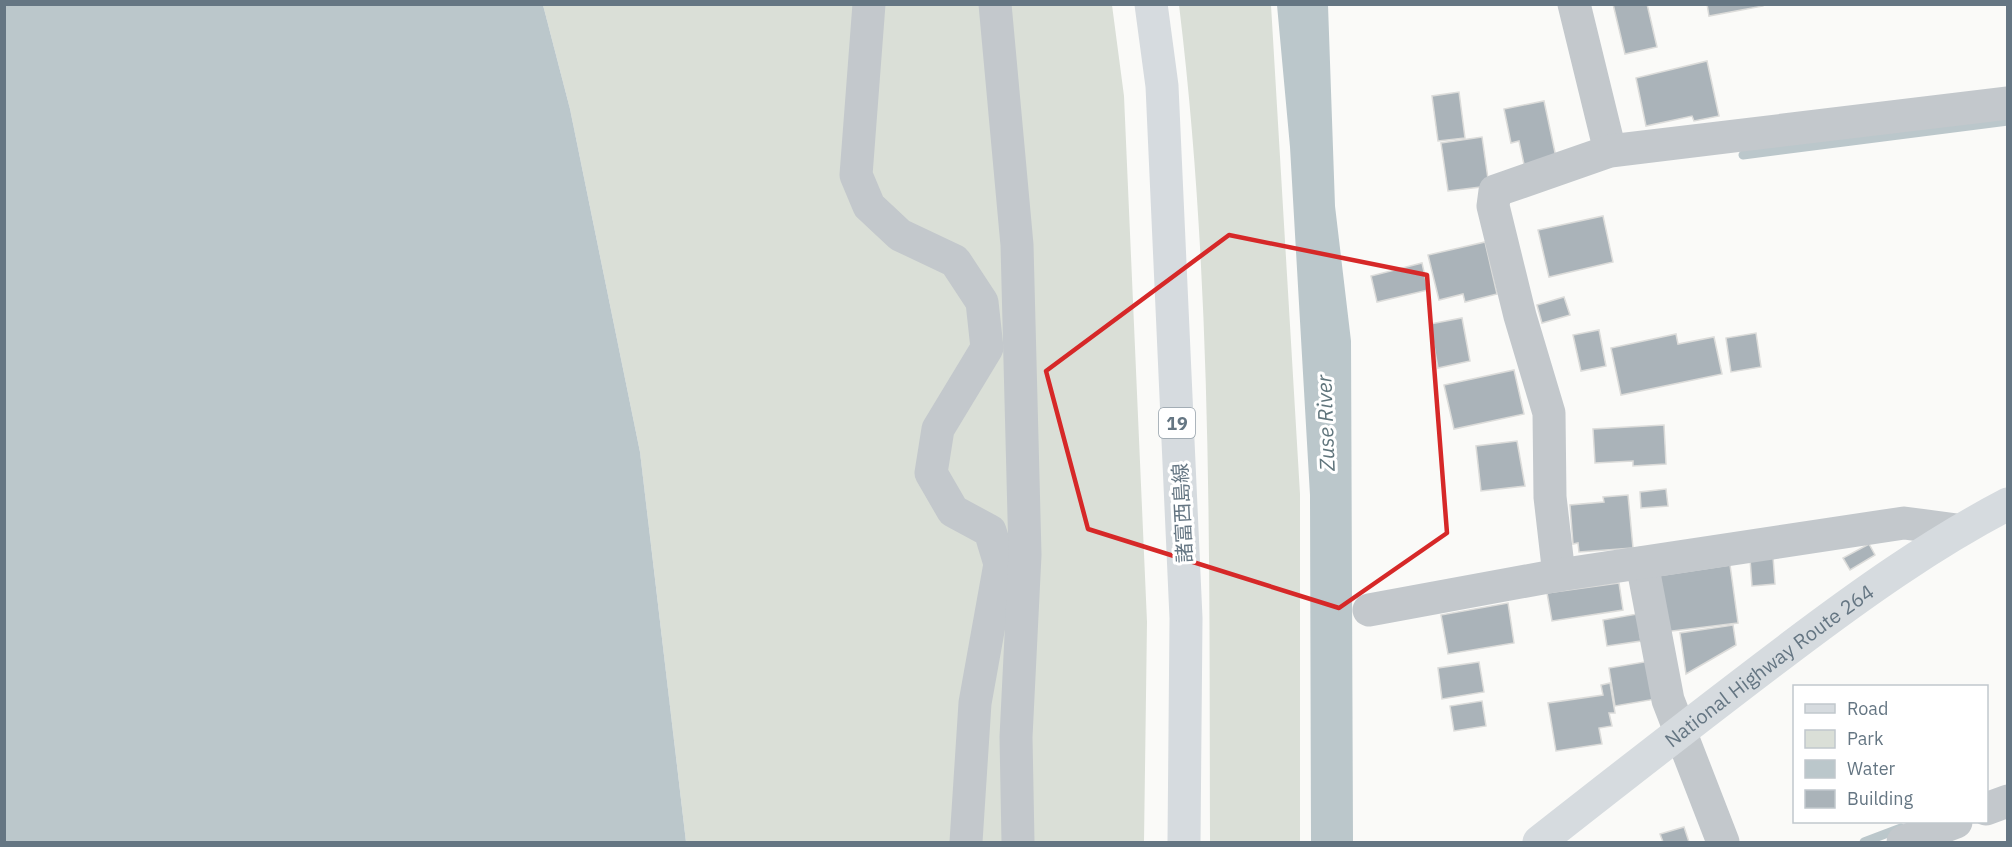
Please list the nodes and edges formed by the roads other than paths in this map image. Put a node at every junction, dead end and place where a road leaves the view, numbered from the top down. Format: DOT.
graph roads {
  1 [pos="869,4"];
  2 [pos="995,4"];
  3 [pos="1151,4"];
  4 [pos="1574,4"];
  5 [pos="2007,103"];
  6 [pos="1610,151"];
  7 [pos="2007,504"];
  8 [pos="1957,530"];
  9 [pos="1642,563"];
  10 [pos="1558,575"];
  11 [pos="1369,610"];
  12 [pos="1681,729"];
  13 [pos="2007,801"];
  14 [pos="1988,808"];
  15 [pos="1953,823"];
  16 [pos="1551,839"];
  17 [pos="966,843"];
  18 [pos="1018,843"];
  19 [pos="1184,843"];
  20 [pos="1723,843"];
  21 [pos="1903,843"];
  1 -- 17 [label="street"];
  2 -- 18 [label="street"];
  3 -- 19 [label="main road, 諸富西島線 / 19"];
  4 -- 6 [label="street"];
  5 -- 6 [label="street"];
  6 -- 10 [label="street"];
  7 -- 8 [label="main road, National Highway Route 264"];
  8 -- 9 [label="street"];
  8 -- 12 [label="main road, National Highway Route 264"];
  9 -- 10 [label="street"];
  9 -- 12 [label="street"];
  10 -- 11 [label="street"];
  12 -- 16 [label="main road, National Highway Route 264"];
  12 -- 20 [label="street"];
  13 -- 14 [label="street"];
  15 -- 21 [label="street"];
}
